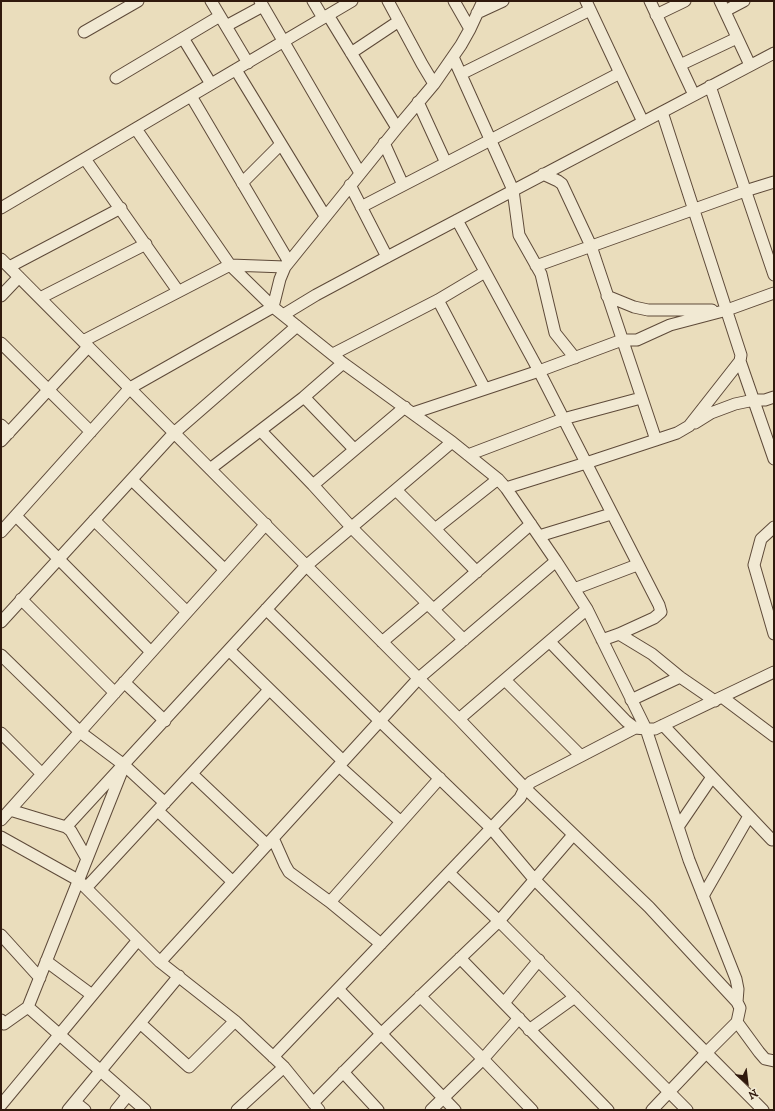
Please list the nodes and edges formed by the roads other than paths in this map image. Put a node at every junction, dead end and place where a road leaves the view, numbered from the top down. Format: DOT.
graph roads {
  1 [pos="138,1"];
  2 [pos="211,1"];
  3 [pos="313,1"];
  4 [pos="352,1"];
  5 [pos="388,1"];
  6 [pos="454,1"];
  7 [pos="483,1"];
  8 [pos="503,1"];
  9 [pos="650,1"];
  10 [pos="685,1"];
  11 [pos="744,1"];
  12 [pos="261,3"];
  13 [pos="588,5"];
  14 [pos="723,6"];
  15 [pos="477,13"];
  16 [pos="656,15"];
  17 [pos="220,16"];
  18 [pos="326,17"];
  19 [pos="399,21"];
  20 [pos="226,26"];
  21 [pos="470,30"];
  22 [pos="84,32"];
  23 [pos="184,38"];
  24 [pos="737,38"];
  25 [pos="283,42"];
  26 [pos="351,53"];
  27 [pos="774,53"];
  28 [pos="453,57"];
  29 [pos="248,63"];
  30 [pos="750,65"];
  31 [pos="680,66"];
  32 [pos="236,70"];
  33 [pos="620,73"];
  34 [pos="461,74"];
  35 [pos="116,78"];
  36 [pos="211,84"];
  37 [pos="434,84"];
  38 [pos="710,86"];
  39 [pos="694,95"];
  40 [pos="191,96"];
  41 [pos="418,102"];
  42 [pos="662,112"];
  43 [pos="643,122"];
  44 [pos="397,128"];
  45 [pos="136,129"];
  46 [pos="490,140"];
  47 [pos="384,143"];
  48 [pos="281,144"];
  49 [pos="85,158"];
  50 [pos="446,163"];
  51 [pos="360,173"];
  52 [pos="543,174"];
  53 [pos="774,182"];
  54 [pos="242,183"];
  55 [pos="350,185"];
  56 [pos="403,185"];
  57 [pos="513,190"];
  58 [pos="745,191"];
  59 [pos="361,207"];
  60 [pos="1,208"];
  61 [pos="121,208"];
  62 [pos="694,209"];
  63 [pos="325,216"];
  64 [pos="457,220"];
  65 [pos="146,244"];
  66 [pos="590,246"];
  67 [pos="387,256"];
  68 [pos="5,263"];
  69 [pos="287,264"];
  70 [pos="230,265"];
  71 [pos="536,266"];
  72 [pos="485,272"];
  73 [pos="774,275"];
  74 [pos="19,277"];
  75 [pos="178,291"];
  76 [pos="774,293"];
  77 [pos="1,296"];
  78 [pos="607,296"];
  79 [pos="40,298"];
  80 [pos="438,300"];
  81 [pos="273,307"];
  82 [pos="727,310"];
  83 [pos="283,315"];
  84 [pos="297,326"];
  85 [pos="622,340"];
  86 [pos="1,343"];
  87 [pos="86,344"];
  88 [pos="333,354"];
  89 [pos="575,358"];
  90 [pos="740,361"];
  91 [pos="343,363"];
  92 [pos="539,371"];
  93 [pos="130,388"];
  94 [pos="485,389"];
  95 [pos="49,390"];
  96 [pos="304,397"];
  97 [pos="774,397"];
  98 [pos="641,398"];
  99 [pos="754,400"];
  100 [pos="409,410"];
  101 [pos="564,419"];
  102 [pos="689,426"];
  103 [pos="261,431"];
  104 [pos="91,432"];
  105 [pos="4,433"];
  106 [pos="174,433"];
  107 [pos="656,440"];
  108 [pos="452,442"];
  109 [pos="354,449"];
  110 [pos="468,455"];
  111 [pos="774,459"];
  112 [pos="586,463"];
  113 [pos="210,469"];
  114 [pos="498,479"];
  115 [pos="132,480"];
  116 [pos="313,484"];
  117 [pos="506,488"];
  118 [pos="396,490"];
  119 [pos="611,514"];
  120 [pos="16,516"];
  121 [pos="94,520"];
  122 [pos="266,524"];
  123 [pos="530,524"];
  124 [pos="774,527"];
  125 [pos="352,528"];
  126 [pos="435,529"];
  127 [pos="1,532"];
  128 [pos="539,536"];
  129 [pos="58,558"];
  130 [pos="556,561"];
  131 [pos="637,565"];
  132 [pos="306,566"];
  133 [pos="225,570"];
  134 [pos="476,572"];
  135 [pos="574,589"];
  136 [pos="21,599"];
  137 [pos="430,606"];
  138 [pos="266,609"];
  139 [pos="587,610"];
  140 [pos="187,612"];
  141 [pos="1,622"];
  142 [pos="619,634"];
  143 [pos="774,634"];
  144 [pos="464,640"];
  145 [pos="602,640"];
  146 [pos="382,642"];
  147 [pos="550,642"];
  148 [pos="229,650"];
  149 [pos="151,652"];
  150 [pos="1,655"];
  151 [pos="774,672"];
  152 [pos="680,677"];
  153 [pos="419,678"];
  154 [pos="506,680"];
  155 [pos="124,682"];
  156 [pos="270,690"];
  157 [pos="115,693"];
  158 [pos="718,699"];
  159 [pos="631,700"];
  160 [pos="460,719"];
  161 [pos="165,720"];
  162 [pos="380,721"];
  163 [pos="663,725"];
  164 [pos="641,729"];
  165 [pos="80,732"];
  166 [pos="1,733"];
  167 [pos="774,736"];
  168 [pos="581,756"];
  169 [pos="341,763"];
  170 [pos="124,765"];
  171 [pos="42,774"];
  172 [pos="192,774"];
  173 [pos="712,777"];
  174 [pos="440,778"];
  175 [pos="525,788"];
  176 [pos="161,807"];
  177 [pos="4,814"];
  178 [pos="749,816"];
  179 [pos="401,822"];
  180 [pos="678,827"];
  181 [pos="66,828"];
  182 [pos="491,828"];
  183 [pos="573,835"];
  184 [pos="1,837"];
  185 [pos="772,840"];
  186 [pos="270,842"];
  187 [pos="87,859"];
  188 [pos="449,873"];
  189 [pos="534,879"];
  190 [pos="233,882"];
  191 [pos="82,884"];
  192 [pos="703,896"];
  193 [pos="330,902"];
  194 [pos="499,921"];
  195 [pos="1,935"];
  196 [pos="138,940"];
  197 [pos="381,944"];
  198 [pos="460,958"];
  199 [pos="539,960"];
  200 [pos="46,961"];
  201 [pos="160,962"];
  202 [pos="179,976"];
  203 [pos="40,978"];
  204 [pos="338,989"];
  205 [pos="92,995"];
  206 [pos="420,996"];
  207 [pos="575,997"];
  208 [pos="738,1002"];
  209 [pos="504,1003"];
  210 [pos="28,1007"];
  211 [pos="518,1018"];
  212 [pos="1,1020"];
  213 [pos="235,1021"];
  214 [pos="737,1022"];
  215 [pos="140,1023"];
  216 [pos="529,1030"];
  217 [pos="381,1034"];
  218 [pos="59,1035"];
  219 [pos="706,1053"];
  220 [pos="273,1057"];
  221 [pos="483,1059"];
  222 [pos="774,1061"];
  223 [pos="284,1067"];
  224 [pos="100,1071"];
  225 [pos="343,1072"];
  226 [pos="670,1092"];
  227 [pos="128,1095"];
  228 [pos="443,1098"];
  229 [pos="1,1105"];
  230 [pos="72,1106"];
  231 [pos="316,1106"];
  232 [pos="85,1110"];
  233 [pos="116,1110"];
  234 [pos="145,1110"];
  235 [pos="237,1110"];
  236 [pos="378,1110"];
  237 [pos="431,1110"];
  238 [pos="455,1110"];
  239 [pos="532,1110"];
  240 [pos="608,1110"];
  241 [pos="652,1110"];
  242 [pos="687,1110"];
  243 [pos="763,1110"];
  1 -- 22 [label="street"];
  2 -- 17 [label="street"];
  3 -- 18 [label="street"];
  4 -- 18 [label="street"];
  5 -- 19 [label="street"];
  6 -- 21 [label="street"];
  7 -- 15 [label="street"];
  8 -- 15 [label="street"];
  9 -- 16 [label="street"];
  10 -- 16 [label="street"];
  11 -- 14 [label="street"];
  12 -- 20 [label="street"];
  12 -- 25 [label="street"];
  13 -- 33 [label="street"];
  13 -- 34 [label="street"];
  14 -- 24 [label="street"];
  15 -- 21 [label="street"];
  16 -- 31 [label="street"];
  17 -- 20 [label="street"];
  17 -- 23 [label="street"];
  18 -- 25 [label="street"];
  18 -- 26 [label="street"];
  19 -- 26 [label="street"];
  19 -- 37 [label="street"];
  20 -- 29 [label="street"];
  21 -- 28 [label="street"];
  23 -- 35 [label="street"];
  23 -- 36 [label="street"];
  24 -- 30 [label="street"];
  24 -- 31 [label="street"];
  25 -- 29 [label="street"];
  25 -- 51 [label="street"];
  26 -- 44 [label="street"];
  27 -- 30 [label="street"];
  28 -- 34 [label="street"];
  28 -- 37 [label="street"];
  29 -- 32 [label="street"];
  30 -- 38 [label="street"];
  31 -- 39 [label="street"];
  32 -- 36 [label="street"];
  32 -- 48 [label="street"];
  33 -- 43 [label="street"];
  33 -- 46 [label="street"];
  34 -- 46 [label="street"];
  36 -- 40 [label="street"];
  37 -- 41 [label="street"];
  38 -- 39 [label="street"];
  38 -- 58 [label="street"];
  39 -- 42 [label="street"];
  40 -- 45 [label="street"];
  40 -- 54 [label="street"];
  41 -- 44 [label="street"];
  41 -- 50 [label="street"];
  42 -- 43 [label="street"];
  42 -- 62 [label="street"];
  43 -- 52 [label="street"];
  44 -- 47 [label="street"];
  45 -- 49 [label="street"];
  45 -- 70 [label="street"];
  46 -- 50 [label="street"];
  46 -- 57 [label="street"];
  47 -- 51 [label="street"];
  47 -- 56 [label="street"];
  48 -- 54 [label="street"];
  48 -- 63 [label="street"];
  49 -- 60 [label="street"];
  49 -- 61 [label="street"];
  50 -- 56 [label="street"];
  51 -- 55 [label="street"];
  52 -- 57 [label="street"];
  52 -- 66 [label="street"];
  53 -- 58 [label="street"];
  54 -- 69 [label="street"];
  55 -- 59 [label="street"];
  55 -- 63 [label="street"];
  56 -- 59 [label="street"];
  57 -- 64 [label="street"];
  57 -- 71 [label="street"];
  58 -- 62 [label="street"];
  58 -- 73 [label="street"];
  59 -- 67 [label="street"];
  61 -- 65 [label="street"];
  61 -- 68 [label="street"];
  62 -- 66 [label="street"];
  62 -- 82 [label="street"];
  63 -- 69 [label="street"];
  64 -- 67 [label="street"];
  64 -- 72 [label="street"];
  65 -- 75 [label="street"];
  65 -- 79 [label="street"];
  66 -- 71 [label="street"];
  66 -- 78 [label="street"];
  67 -- 83 [label="street"];
  68 -- 74 [label="street"];
  69 -- 70 [label="street"];
  69 -- 81 [label="street"];
  70 -- 75 [label="street"];
  70 -- 81 [label="street"];
  71 -- 89 [label="street"];
  72 -- 80 [label="street"];
  72 -- 92 [label="street"];
  74 -- 77 [label="street"];
  74 -- 79 [label="street"];
  75 -- 87 [label="street"];
  76 -- 82 [label="street"];
  78 -- 82 [label="street"];
  78 -- 85 [label="street"];
  79 -- 87 [label="street"];
  80 -- 88 [label="street"];
  80 -- 94 [label="street"];
  81 -- 83 [label="street"];
  81 -- 93 [label="street"];
  82 -- 85 [label="street"];
  82 -- 90 [label="street"];
  83 -- 84 [label="street"];
  84 -- 88 [label="street"];
  84 -- 106 [label="street"];
  85 -- 89 [label="street"];
  85 -- 98 [label="street"];
  86 -- 95 [label="street"];
  87 -- 93 [label="street"];
  87 -- 95 [label="street"];
  88 -- 91 [label="street"];
  89 -- 92 [label="street"];
  90 -- 99 [label="street"];
  90 -- 102 [label="street"];
  91 -- 96 [label="street"];
  91 -- 100 [label="street"];
  92 -- 94 [label="street"];
  92 -- 101 [label="street"];
  93 -- 104 [label="street"];
  93 -- 106 [label="street"];
  94 -- 100 [label="street"];
  95 -- 104 [label="street"];
  95 -- 105 [label="street"];
  96 -- 103 [label="street"];
  96 -- 109 [label="street"];
  97 -- 99 [label="street"];
  98 -- 101 [label="street"];
  98 -- 107 [label="street"];
  99 -- 102 [label="street"];
  99 -- 111 [label="street"];
  100 -- 108 [label="street"];
  100 -- 109 [label="street"];
  101 -- 110 [label="street"];
  101 -- 112 [label="street"];
  102 -- 107 [label="street"];
  103 -- 113 [label="street"];
  103 -- 116 [label="street"];
  104 -- 120 [label="street"];
  106 -- 113 [label="street"];
  106 -- 115 [label="street"];
  107 -- 112 [label="street"];
  108 -- 110 [label="street"];
  108 -- 118 [label="street"];
  109 -- 116 [label="street"];
  110 -- 114 [label="street"];
  112 -- 117 [label="street"];
  112 -- 119 [label="street"];
  113 -- 122 [label="street"];
  114 -- 117 [label="street"];
  114 -- 126 [label="street"];
  115 -- 121 [label="street"];
  115 -- 133 [label="street"];
  116 -- 125 [label="street"];
  117 -- 123 [label="street"];
  118 -- 125 [label="street"];
  118 -- 126 [label="street"];
  119 -- 128 [label="street"];
  119 -- 131 [label="street"];
  120 -- 127 [label="street"];
  120 -- 129 [label="street"];
  121 -- 129 [label="street"];
  121 -- 140 [label="street"];
  122 -- 132 [label="street"];
  122 -- 133 [label="street"];
  123 -- 128 [label="street"];
  123 -- 134 [label="street"];
  124 -- 143 [label="street"];
  125 -- 132 [label="street"];
  125 -- 137 [label="street"];
  126 -- 134 [label="street"];
  128 -- 130 [label="street"];
  129 -- 136 [label="street"];
  129 -- 149 [label="street"];
  130 -- 135 [label="street"];
  130 -- 144 [label="street"];
  131 -- 135 [label="street"];
  131 -- 142 [label="street"];
  132 -- 138 [label="street"];
  132 -- 146 [label="street"];
  133 -- 140 [label="street"];
  134 -- 137 [label="street"];
  135 -- 139 [label="street"];
  136 -- 141 [label="street"];
  136 -- 157 [label="street"];
  137 -- 144 [label="street"];
  137 -- 146 [label="street"];
  138 -- 148 [label="street"];
  138 -- 162 [label="street"];
  139 -- 145 [label="street"];
  139 -- 147 [label="street"];
  140 -- 149 [label="street"];
  142 -- 145 [label="street"];
  142 -- 152 [label="street"];
  144 -- 153 [label="street"];
  145 -- 159 [label="street"];
  146 -- 153 [label="street"];
  147 -- 154 [label="street"];
  147 -- 164 [label="street"];
  148 -- 156 [label="street"];
  148 -- 161 [label="street"];
  149 -- 155 [label="street"];
  150 -- 165 [label="street"];
  151 -- 158 [label="street"];
  152 -- 158 [label="street"];
  152 -- 159 [label="street"];
  153 -- 160 [label="street"];
  153 -- 162 [label="street"];
  154 -- 160 [label="street"];
  154 -- 168 [label="street"];
  155 -- 157 [label="street"];
  155 -- 161 [label="street"];
  156 -- 169 [label="street"];
  156 -- 172 [label="street"];
  157 -- 165 [label="street"];
  158 -- 163 [label="street"];
  158 -- 167 [label="street"];
  159 -- 164 [label="street"];
  160 -- 175 [label="street"];
  161 -- 170 [label="street"];
  162 -- 169 [label="street"];
  162 -- 174 [label="street"];
  163 -- 164 [label="street"];
  163 -- 173 [label="street"];
  164 -- 168 [label="street"];
  164 -- 180 [label="street"];
  165 -- 170 [label="street"];
  165 -- 171 [label="street"];
  166 -- 171 [label="street"];
  168 -- 175 [label="street"];
  169 -- 179 [label="street"];
  169 -- 186 [label="street"];
  170 -- 176 [label="street"];
  170 -- 181 [label="street"];
  170 -- 187 [label="street"];
  171 -- 177 [label="street"];
  172 -- 176 [label="street"];
  172 -- 186 [label="street"];
  173 -- 178 [label="street"];
  173 -- 180 [label="street"];
  174 -- 179 [label="street"];
  174 -- 182 [label="street"];
  175 -- 182 [label="street"];
  175 -- 183 [label="street"];
  176 -- 190 [label="street"];
  176 -- 191 [label="street"];
  177 -- 181 [label="street"];
  178 -- 185 [label="street"];
  178 -- 192 [label="street"];
  179 -- 193 [label="street"];
  180 -- 192 [label="street"];
  181 -- 187 [label="street"];
  182 -- 188 [label="street"];
  182 -- 189 [label="street"];
  183 -- 189 [label="street"];
  183 -- 208 [label="street"];
  184 -- 191 [label="street"];
  186 -- 190 [label="street"];
  186 -- 193 [label="street"];
  187 -- 191 [label="street"];
  188 -- 194 [label="street"];
  188 -- 197 [label="street"];
  189 -- 194 [label="street"];
  189 -- 219 [label="street"];
  190 -- 201 [label="street"];
  191 -- 196 [label="street"];
  191 -- 200 [label="street"];
  192 -- 208 [label="street"];
  193 -- 197 [label="street"];
  194 -- 198 [label="street"];
  194 -- 199 [label="street"];
  195 -- 203 [label="street"];
  196 -- 201 [label="street"];
  196 -- 205 [label="street"];
  197 -- 204 [label="street"];
  198 -- 206 [label="street"];
  198 -- 209 [label="street"];
  199 -- 207 [label="street"];
  199 -- 209 [label="street"];
  200 -- 203 [label="street"];
  200 -- 205 [label="street"];
  201 -- 202 [label="street"];
  202 -- 213 [label="street"];
  202 -- 215 [label="street"];
  203 -- 210 [label="street"];
  204 -- 217 [label="street"];
  204 -- 220 [label="street"];
  205 -- 218 [label="street"];
  206 -- 217 [label="street"];
  206 -- 221 [label="street"];
  207 -- 216 [label="street"];
  207 -- 226 [label="street"];
  208 -- 214 [label="street"];
  209 -- 211 [label="street"];
  210 -- 212 [label="street"];
  210 -- 218 [label="street"];
  211 -- 216 [label="street"];
  211 -- 221 [label="street"];
  213 -- 215 [label="street"];
  213 -- 220 [label="street"];
  214 -- 219 [label="street"];
  214 -- 222 [label="street"];
  215 -- 224 [label="street"];
  216 -- 240 [label="street"];
  217 -- 225 [label="street"];
  217 -- 228 [label="street"];
  218 -- 224 [label="street"];
  218 -- 229 [label="street"];
  219 -- 226 [label="street"];
  219 -- 243 [label="street"];
  220 -- 223 [label="street"];
  221 -- 228 [label="street"];
  221 -- 239 [label="street"];
  223 -- 231 [label="street"];
  223 -- 235 [label="street"];
  224 -- 227 [label="street"];
  224 -- 230 [label="street"];
  225 -- 231 [label="street"];
  225 -- 236 [label="street"];
  226 -- 241 [label="street"];
  226 -- 242 [label="street"];
  227 -- 233 [label="street"];
  227 -- 234 [label="street"];
  228 -- 237 [label="street"];
  228 -- 238 [label="street"];
  230 -- 232 [label="street"];
}
